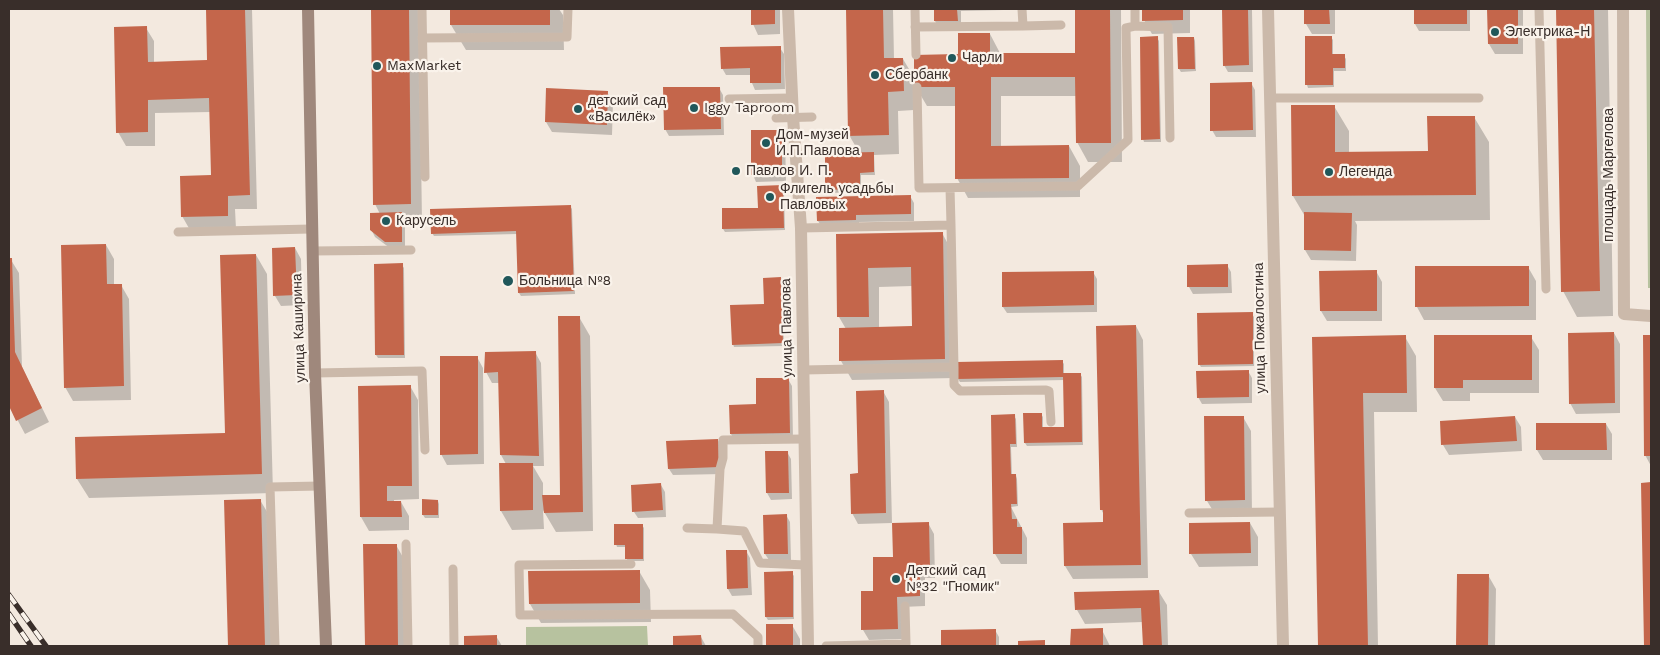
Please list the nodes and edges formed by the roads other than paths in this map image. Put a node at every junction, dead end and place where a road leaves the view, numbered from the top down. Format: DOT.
graph roads {
  1 [pos="308,9"];
  2 [pos="422,9"];
  3 [pos="568,9"];
  4 [pos="788,9"];
  5 [pos="915,9"];
  6 [pos="1022,9"];
  7 [pos="1135,9"];
  8 [pos="1268,9"];
  9 [pos="1539,9"];
  10 [pos="1623,9"];
  11 [pos="1061,25"];
  12 [pos="1023,26"];
  13 [pos="1135,26"];
  14 [pos="915,27"];
  15 [pos="422,38"];
  16 [pos="916,55"];
  17 [pos="917,87"];
  18 [pos="791,98"];
  19 [pos="1270,98"];
  20 [pos="1479,98"];
  21 [pos="729,99"];
  22 [pos="793,117"];
  23 [pos="812,117"];
  24 [pos="776,118"];
  25 [pos="1170,138"];
  26 [pos="425,177"];
  27 [pos="950,188"];
  28 [pos="950,225"];
  29 [pos="801,228"];
  30 [pos="312,229"];
  31 [pos="178,232"];
  32 [pos="411,250"];
  33 [pos="312,251"];
  34 [pos="1546,290"];
  35 [pos="1651,316"];
  36 [pos="954,367"];
  37 [pos="803,370"];
  38 [pos="315,373"];
  39 [pos="1051,422"];
  40 [pos="804,439"];
  41 [pos="425,450"];
  42 [pos="320,486"];
  43 [pos="1280,512"];
  44 [pos="1188,513"];
  45 [pos="687,528"];
  46 [pos="717,529"];
  47 [pos="406,544"];
  48 [pos="631,564"];
  49 [pos="806,565"];
  50 [pos="453,569"];
  51 [pos="905,606"];
  52 [pos="275,646"];
  53 [pos="326,646"];
  54 [pos="408,646"];
  55 [pos="454,646"];
  56 [pos="758,646"];
  57 [pos="808,646"];
  58 [pos="826,646"];
  59 [pos="1283,646"];
  1 -- 30 [label="main road, улица Каширина"];
  2 -- 15 [label="lane"];
  3 -- 15 [label="lane"];
  4 -- 18 [label="street, улица Павлова"];
  5 -- 14 [label="lane"];
  6 -- 12 [label="lane"];
  7 -- 13 [label="lane"];
  8 -- 19 [label="street, улица Пожалостина"];
  9 -- 34 [label="lane"];
  10 -- 35 [label="street, площадь Маргелова"];
  11 -- 12 [label="lane"];
  12 -- 14 [label="lane"];
  13 -- 25 [label="lane"];
  13 -- 27 [label="lane"];
  14 -- 16 [label="lane"];
  15 -- 26 [label="lane"];
  17 -- 27 [label="lane"];
  18 -- 21 [label="lane"];
  18 -- 22 [label="street, улица Павлова"];
  19 -- 20 [label="lane"];
  19 -- 43 [label="street, улица Пожалостина"];
  22 -- 23 [label="lane"];
  22 -- 24 [label="lane"];
  22 -- 29 [label="street, улица Павлова"];
  27 -- 28 [label="lane"];
  28 -- 29 [label="lane"];
  28 -- 36 [label="lane"];
  29 -- 37 [label="street, улица Павлова"];
  30 -- 31 [label="lane"];
  30 -- 33 [label="main road, улица Каширина"];
  32 -- 33 [label="lane"];
  33 -- 38 [label="main road, улица Каширина"];
  36 -- 37 [label="lane"];
  36 -- 39 [label="lane"];
  37 -- 40 [label="street, улица Павлова"];
  38 -- 41 [label="lane"];
  38 -- 42 [label="main road, улица Каширина"];
  40 -- 46 [label="lane"];
  40 -- 49 [label="street, улица Павлова"];
  42 -- 52 [label="lane"];
  42 -- 53 [label="main road, улица Каширина"];
  43 -- 44 [label="lane"];
  43 -- 59 [label="street, улица Пожалостина"];
  45 -- 46 [label="lane"];
  46 -- 49 [label="lane"];
  47 -- 54 [label="lane"];
  48 -- 56 [label="lane"];
  49 -- 57 [label="street, улица Павлова"];
  50 -- 55 [label="lane"];
  51 -- 58 [label="lane"];
}
